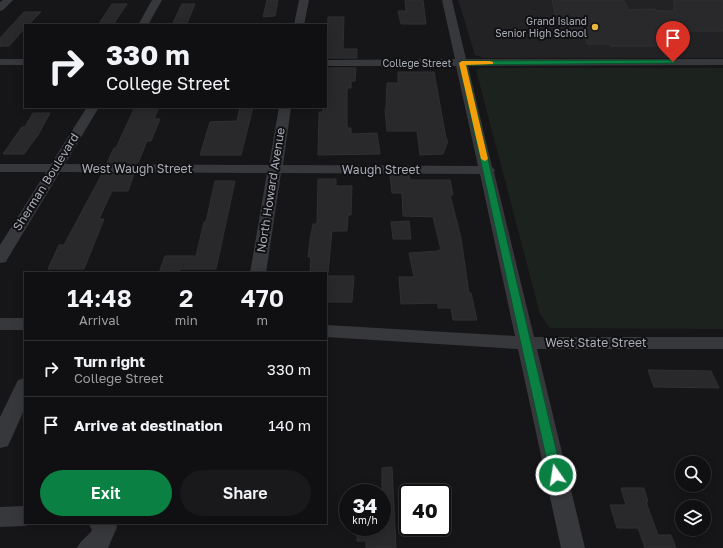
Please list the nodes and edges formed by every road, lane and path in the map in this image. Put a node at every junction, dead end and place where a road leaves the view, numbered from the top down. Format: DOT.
graph roads {
  1 [pos="8,0"];
  2 [pos="157,0"];
  3 [pos="304,0"];
  4 [pos="447,0"];
  5 [pos="0,8"];
  6 [pos="144,24"];
  7 [pos="299,24"];
  8 [pos="0,62"];
  9 [pos="24,62"];
  10 [pos="723,62"];
  11 [pos="327,63"];
  12 [pos="462,63"];
  13 [pos="92,108"];
  14 [pos="285,108"];
  15 [pos="0,168"];
  16 [pos="55,169"];
  17 [pos="275,170"];
  18 [pos="488,170"];
  19 [pos="0,258"];
  20 [pos="258,272"];
  21 [pos="0,324"];
  22 [pos="24,324"];
  23 [pos="327,331"];
  24 [pos="525,343"];
  25 [pos="723,343"];
  26 [pos="24,388"];
  27 [pos="0,440"];
  28 [pos="24,516"];
  29 [pos="0,517"];
  30 [pos="101,524"];
  31 [pos="89,548"];
  32 [pos="574,548"];
  1 -- 5 [label="street"];
  2 -- 6 [label="street"];
  3 -- 7 [label="street"];
  4 -- 12 [label="street"];
  8 -- 9 [label="street"];
  10 -- 12 [label="street, College Street"];
  11 -- 12 [label="street, College Street"];
  12 -- 18 [label="street"];
  13 -- 16 [label="street, Sherman Boulevard"];
  14 -- 17 [label="street, North Howard Avenue"];
  15 -- 16 [label="street, West Waugh Street"];
  16 -- 17 [label="street, West Waugh Street"];
  16 -- 19 [label="street, Sherman Boulevard"];
  17 -- 18 [label="street, Waugh Street"];
  17 -- 20 [label="street, North Howard Avenue"];
  18 -- 24 [label="street"];
  21 -- 22 [label="street"];
  23 -- 24 [label="street, West State Street"];
  24 -- 25 [label="street, West State Street"];
  24 -- 32 [label="street"];
  26 -- 27 [label="street"];
  28 -- 29 [label="street"];
  30 -- 31 [label="street"];
}
